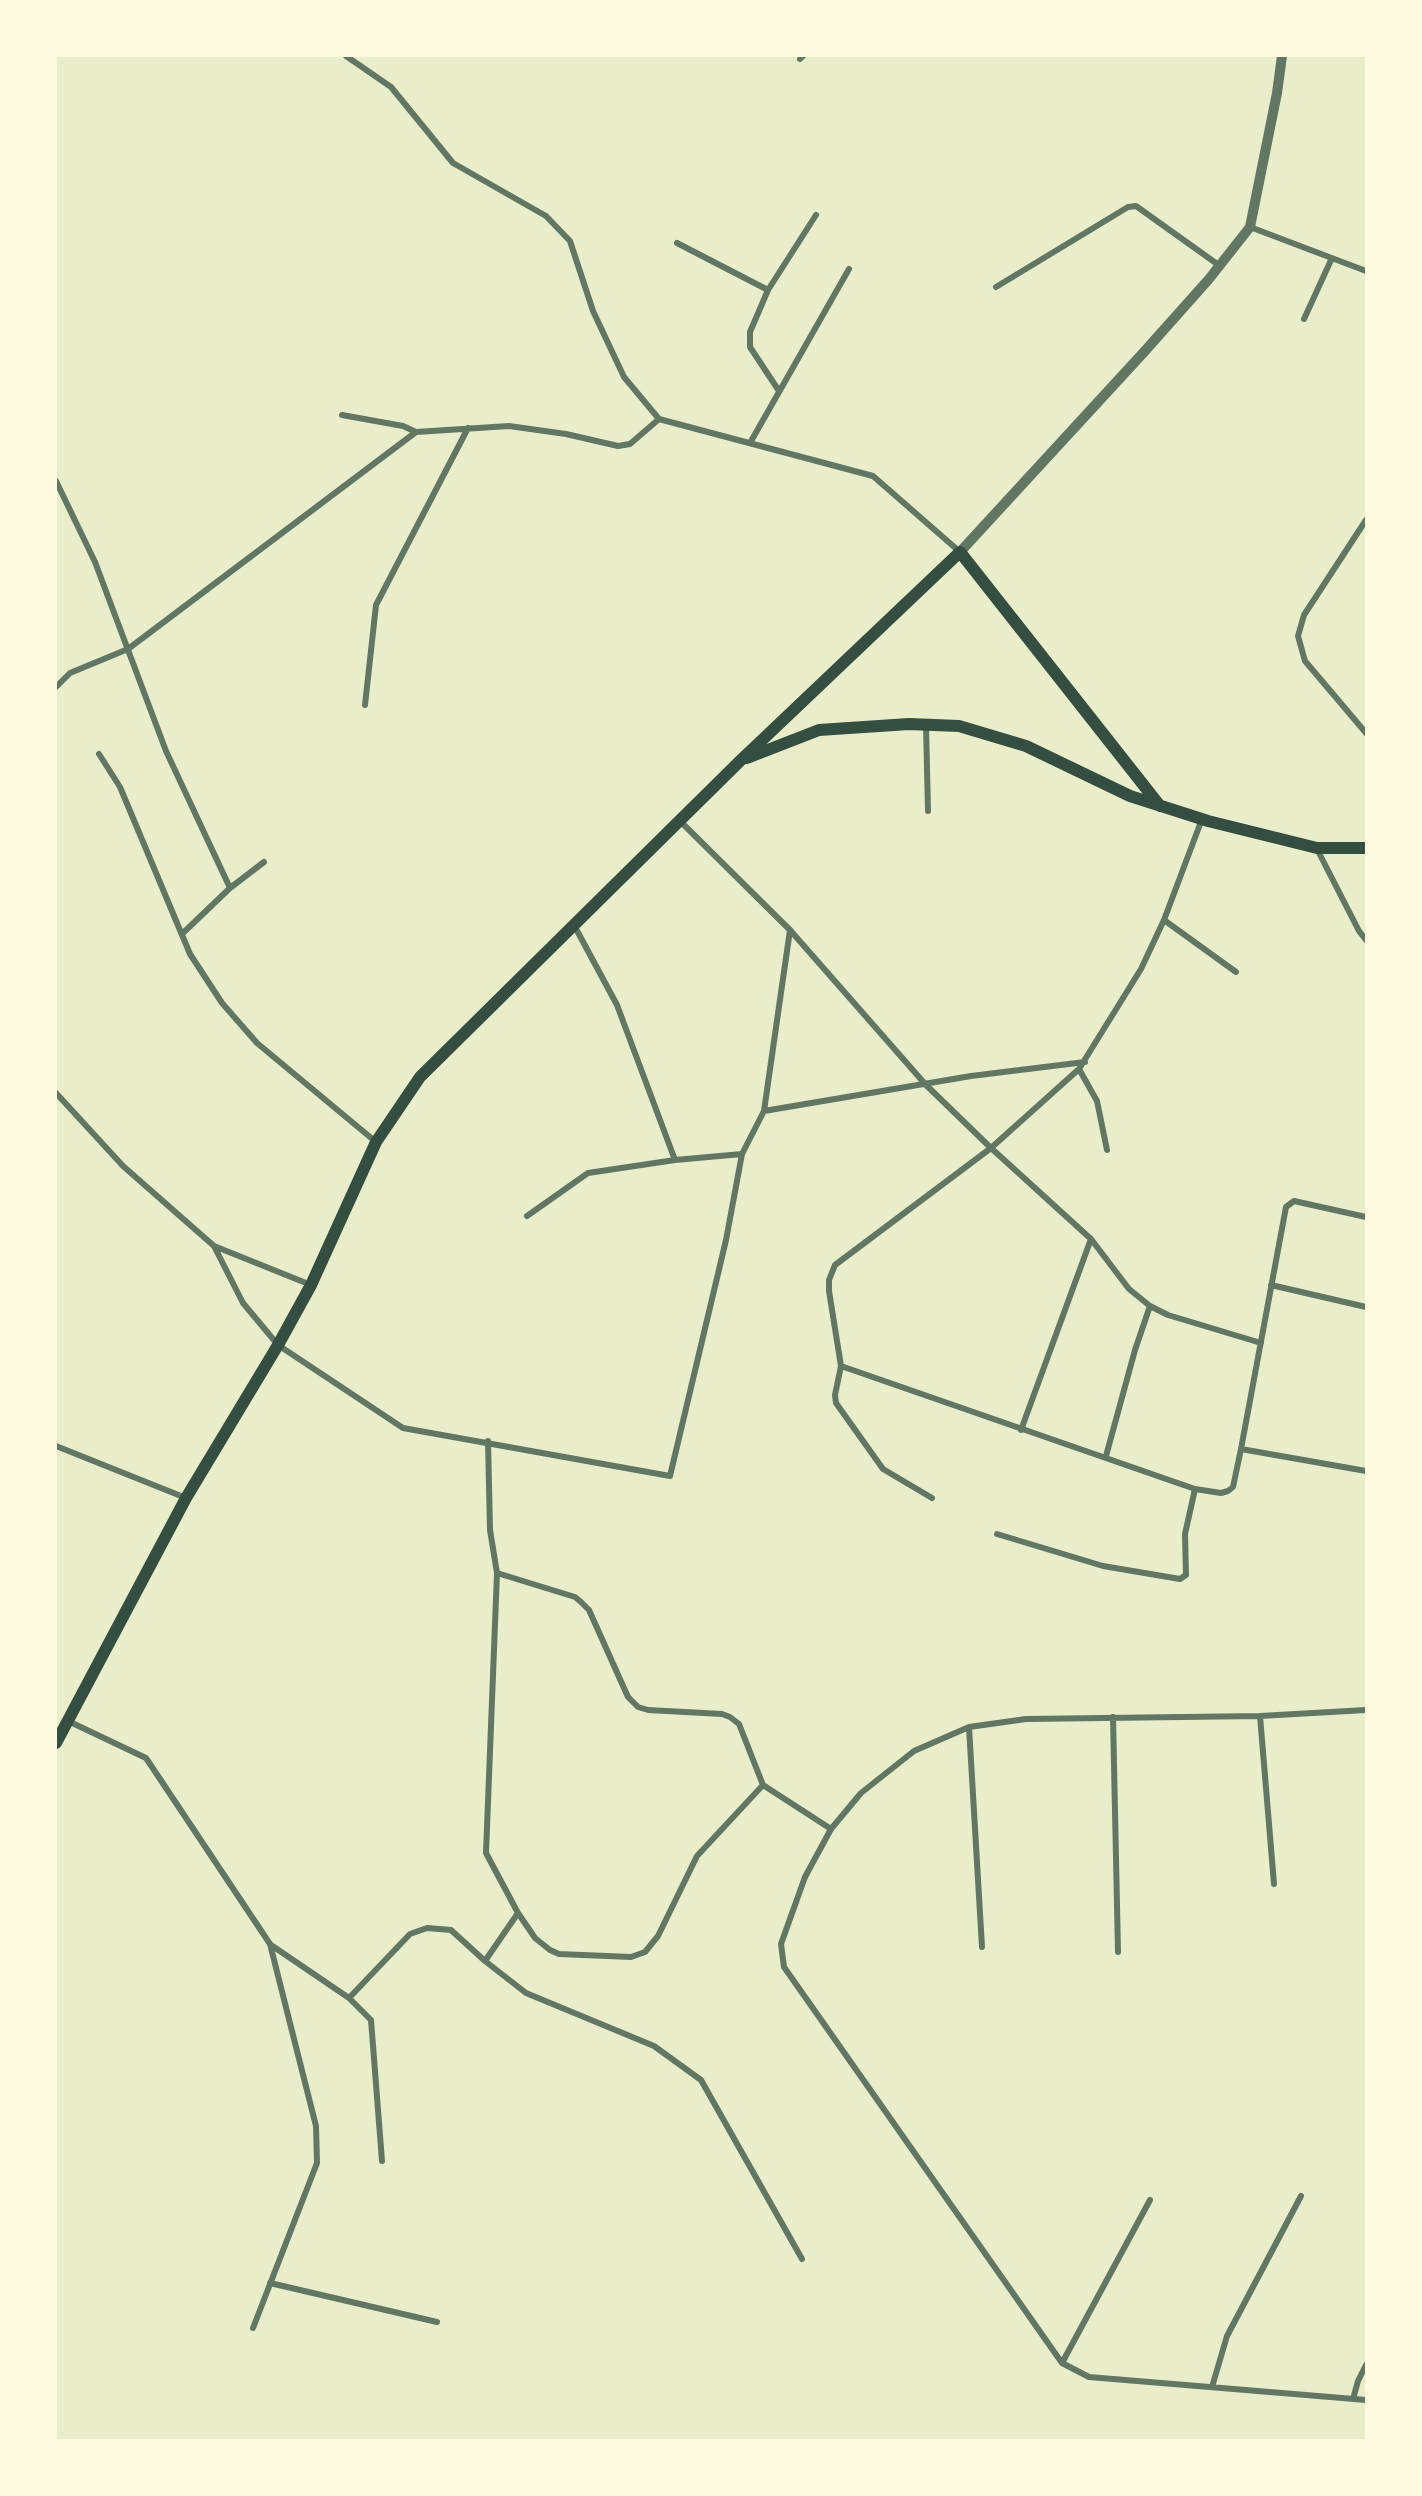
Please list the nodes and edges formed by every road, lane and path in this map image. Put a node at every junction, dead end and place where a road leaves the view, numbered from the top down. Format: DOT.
graph roads {
  1 [pos="346,56"];
  2 [pos="1282,56"];
  3 [pos="816,215"];
  4 [pos="1250,227"];
  5 [pos="677,243"];
  6 [pos="1332,258"];
  7 [pos="1220,266"];
  8 [pos="849,269"];
  9 [pos="1366,271"];
  10 [pos="996,287"];
  11 [pos="768,290"];
  12 [pos="1304,320"];
  13 [pos="779,391"];
  14 [pos="342,415"];
  15 [pos="659,419"];
  16 [pos="468,428"];
  17 [pos="416,432"];
  18 [pos="750,443"];
  19 [pos="56,481"];
  20 [pos="1366,520"];
  21 [pos="960,552"];
  22 [pos="128,649"];
  23 [pos="56,687"];
  24 [pos="365,705"];
  25 [pos="926,724"];
  26 [pos="1366,733"];
  27 [pos="99,754"];
  28 [pos="740,761"];
  29 [pos="1160,806"];
  30 [pos="928,811"];
  31 [pos="1202,819"];
  32 [pos="680,820"];
  33 [pos="1317,848"];
  34 [pos="1366,848"];
  35 [pos="264,862"];
  36 [pos="230,888"];
  37 [pos="1164,920"];
  38 [pos="574,925"];
  39 [pos="790,930"];
  40 [pos="183,933"];
  41 [pos="1366,939"];
  42 [pos="1236,972"];
  43 [pos="1085,1062"];
  44 [pos="1079,1069"];
  45 [pos="926,1085"];
  46 [pos="56,1093"];
  47 [pos="764,1111"];
  48 [pos="376,1142"];
  49 [pos="991,1148"];
  50 [pos="1107,1150"];
  51 [pos="742,1154"];
  52 [pos="675,1160"];
  53 [pos="527,1216"];
  54 [pos="1366,1217"];
  55 [pos="1091,1239"];
  56 [pos="214,1246"];
  57 [pos="310,1285"];
  58 [pos="1271,1285"];
  59 [pos="1150,1306"];
  60 [pos="1366,1307"];
  61 [pos="1261,1343"];
  62 [pos="278,1345"];
  63 [pos="841,1366"];
  64 [pos="1021,1430"];
  65 [pos="488,1442"];
  66 [pos="56,1446"];
  67 [pos="1241,1449"];
  68 [pos="1106,1456"];
  69 [pos="1366,1471"];
  70 [pos="1195,1489"];
  71 [pos="186,1498"];
  72 [pos="932,1498"];
  73 [pos="997,1534"];
  74 [pos="498,1573"];
  75 [pos="1366,1710"];
  76 [pos="1260,1716"];
  77 [pos="1113,1717"];
  78 [pos="68,1721"];
  79 [pos="969,1727"];
  80 [pos="56,1743"];
  81 [pos="763,1785"];
  82 [pos="831,1829"];
  83 [pos="1274,1884"];
  84 [pos="518,1913"];
  85 [pos="270,1944"];
  86 [pos="982,1947"];
  87 [pos="1118,1952"];
  88 [pos="485,1961"];
  89 [pos="349,1998"];
  90 [pos="382,2161"];
  91 [pos="1301,2196"];
  92 [pos="1150,2200"];
  93 [pos="802,2259"];
  94 [pos="270,2283"];
  95 [pos="437,2322"];
  96 [pos="253,2328"];
  97 [pos="1062,2364"];
  98 [pos="1366,2365"];
  99 [pos="1212,2387"];
  100 [pos="1353,2399"];
  101 [pos="1366,2400"];
  1 -- 15 [label="street"];
  2 -- 4 [label="street"];
  3 -- 11 [label="street"];
  4 -- 6 [label="street"];
  4 -- 7 [label="street"];
  5 -- 11 [label="street"];
  6 -- 9 [label="street"];
  6 -- 12 [label="street"];
  7 -- 10 [label="street"];
  7 -- 21 [label="street"];
  8 -- 13 [label="street"];
  11 -- 13 [label="street"];
  13 -- 18 [label="street"];
  14 -- 17 [label="street"];
  15 -- 16 [label="street"];
  15 -- 18 [label="street"];
  16 -- 17 [label="street"];
  16 -- 24 [label="street"];
  17 -- 22 [label="street"];
  18 -- 21 [label="street"];
  19 -- 22 [label="street"];
  20 -- 26 [label="street"];
  21 -- 28 [label="main road"];
  21 -- 29 [label="main road"];
  22 -- 23 [label="street"];
  22 -- 36 [label="street"];
  25 -- 28 [label="main road"];
  25 -- 29 [label="main road"];
  25 -- 30 [label="street"];
  27 -- 40 [label="street"];
  28 -- 32 [label="main road"];
  29 -- 31 [label="main road"];
  31 -- 33 [label="main road"];
  31 -- 37 [label="street"];
  32 -- 38 [label="main road"];
  32 -- 39 [label="street"];
  33 -- 34 [label="main road"];
  33 -- 41 [label="street"];
  35 -- 36 [label="street"];
  36 -- 40 [label="street"];
  37 -- 42 [label="street"];
  37 -- 43 [label="street"];
  38 -- 48 [label="main road"];
  38 -- 52 [label="street"];
  39 -- 45 [label="street"];
  39 -- 47 [label="street"];
  40 -- 48 [label="street"];
  43 -- 44 [label="street"];
  43 -- 45 [label="street"];
  44 -- 49 [label="street"];
  44 -- 50 [label="street"];
  45 -- 47 [label="street"];
  45 -- 49 [label="street"];
  46 -- 56 [label="street"];
  47 -- 51 [label="street"];
  48 -- 57 [label="main road"];
  49 -- 55 [label="street"];
  49 -- 63 [label="street"];
  51 -- 52 [label="street"];
  51 -- 65 [label="street"];
  52 -- 53 [label="street"];
  54 -- 58 [label="street"];
  55 -- 59 [label="street"];
  55 -- 64 [label="street"];
  56 -- 57 [label="street"];
  56 -- 62 [label="street"];
  57 -- 62 [label="main road"];
  58 -- 60 [label="street"];
  58 -- 61 [label="street"];
  59 -- 61 [label="street"];
  59 -- 68 [label="street"];
  61 -- 67 [label="street"];
  62 -- 65 [label="street"];
  62 -- 71 [label="main road"];
  63 -- 64 [label="street"];
  63 -- 72 [label="street"];
  64 -- 68 [label="street"];
  65 -- 74 [label="street"];
  66 -- 71 [label="street"];
  67 -- 69 [label="street"];
  67 -- 70 [label="street"];
  68 -- 70 [label="street"];
  70 -- 73 [label="street"];
  71 -- 78 [label="main road"];
  74 -- 81 [label="street"];
  74 -- 84 [label="street"];
  75 -- 76 [label="street"];
  76 -- 77 [label="street"];
  76 -- 83 [label="street"];
  77 -- 79 [label="street"];
  77 -- 87 [label="street"];
  78 -- 80 [label="main road"];
  78 -- 85 [label="street"];
  79 -- 82 [label="street"];
  79 -- 86 [label="street"];
  81 -- 82 [label="street"];
  81 -- 84 [label="street"];
  82 -- 97 [label="street"];
  84 -- 88 [label="street"];
  85 -- 89 [label="street"];
  85 -- 94 [label="street"];
  88 -- 89 [label="street"];
  88 -- 93 [label="street"];
  89 -- 90 [label="street"];
  91 -- 99 [label="street"];
  92 -- 97 [label="street"];
  94 -- 95 [label="street"];
  94 -- 96 [label="street"];
  97 -- 99 [label="street"];
  98 -- 100 [label="street"];
  99 -- 100 [label="street"];
  100 -- 101 [label="street"];
}
